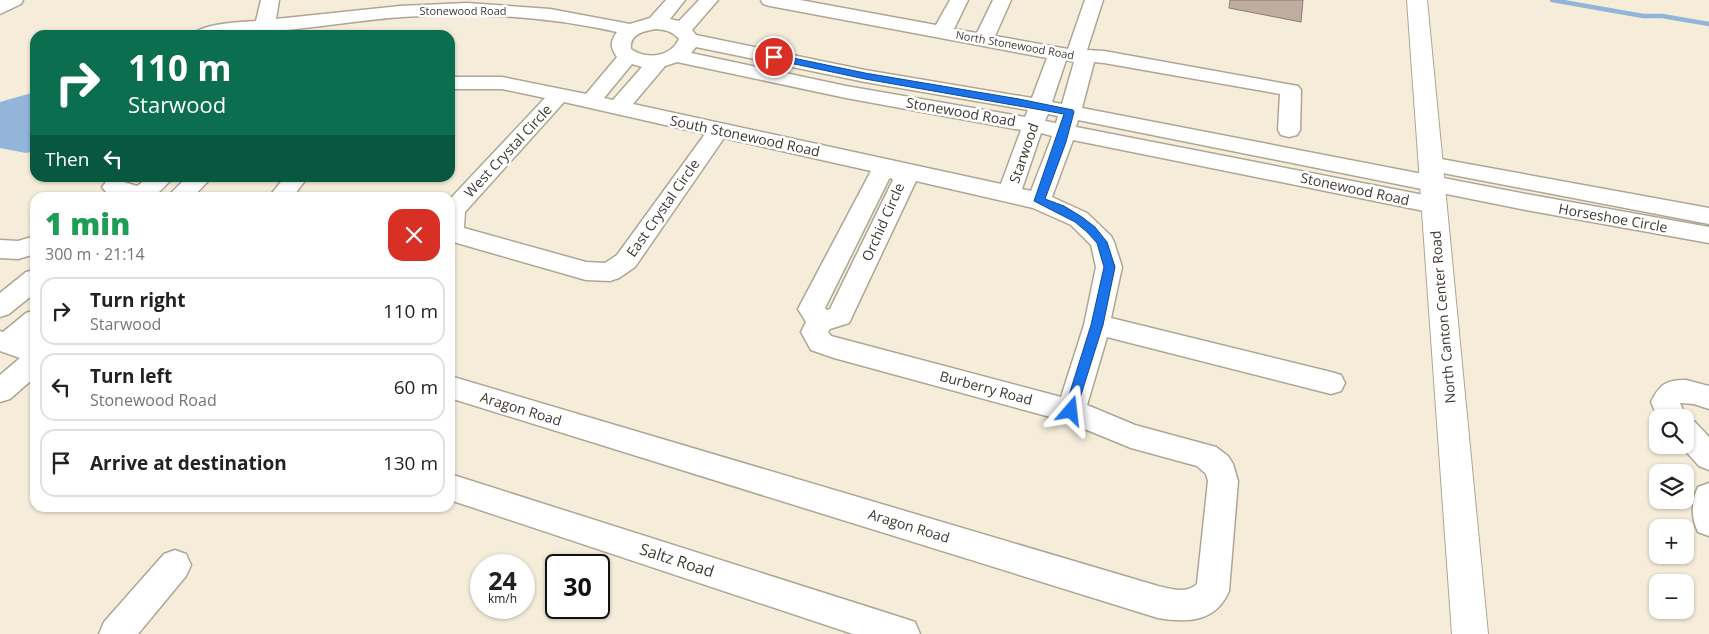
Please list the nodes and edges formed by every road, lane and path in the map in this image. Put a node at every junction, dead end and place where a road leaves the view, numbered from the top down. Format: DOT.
graph roads {
  1 [pos="14,0"];
  2 [pos="270,0"];
  3 [pos="676,0"];
  4 [pos="709,0"];
  5 [pos="770,0"];
  6 [pos="959,0"];
  7 [pos="1002,0"];
  8 [pos="1094,0"];
  9 [pos="1417,0"];
  10 [pos="0,8"];
  11 [pos="656,24"];
  12 [pos="230,30"];
  13 [pos="250,30"];
  14 [pos="264,30"];
  15 [pos="271,30"];
  16 [pos="372,30"];
  17 [pos="942,32"];
  18 [pos="984,40"];
  19 [pos="627,43"];
  20 [pos="676,46"];
  21 [pos="1073,56"];
  22 [pos="455,83"];
  23 [pos="559,95"];
  24 [pos="590,102"];
  25 [pos="618,108"];
  26 [pos="1036,116"];
  27 [pos="1067,122"];
  28 [pos="718,130"];
  29 [pos="1289,130"];
  30 [pos="895,169"];
  31 [pos="152,182"];
  32 [pos="195,182"];
  33 [pos="293,182"];
  34 [pos="1432,184"];
  35 [pos="128,192"];
  36 [pos="184,192"];
  37 [pos="284,192"];
  38 [pos="1009,194"];
  39 [pos="1039,201"];
  40 [pos="455,208"];
  41 [pos="1702,224"];
  42 [pos="455,234"];
  43 [pos="30,246"];
  44 [pos="0,249"];
  45 [pos="30,283"];
  46 [pos="0,307"];
  47 [pos="30,324"];
  48 [pos="1097,325"];
  49 [pos="817,327"];
  50 [pos="4,342"];
  51 [pos="30,350"];
  52 [pos="30,365"];
  53 [pos="1331,383"];
  54 [pos="455,389"];
  55 [pos="0,391"];
  56 [pos="1709,398"];
  57 [pos="1668,409"];
  58 [pos="1071,411"];
  59 [pos="1694,441"];
  60 [pos="1190,452"];
  61 [pos="1709,457"];
  62 [pos="455,489"];
  63 [pos="1709,496"];
  64 [pos="1709,522"];
  65 [pos="175,565"];
  66 [pos="116,634"];
  67 [pos="903,634"];
  68 [pos="1470,634"];
  1 -- 10 [label="street"];
  2 -- 14 [label="street"];
  3 -- 11 [label="street"];
  4 -- 20 [label="street"];
  5 -- 17 [label="street, North Stonewood Road"];
  6 -- 17 [label="street"];
  7 -- 18 [label="street"];
  8 -- 21 [label="street"];
  9 -- 34 [label="main road, North Canton Center Road"];
  11 -- 19 [label="street"];
  11 -- 20 [label="street"];
  12 -- 13 [label="street, Stonewood Road"];
  15 -- 19 [label="street, Stonewood Road"];
  16 -- 19 [label="street, Stonewood Road"];
  17 -- 18 [label="street, North Stonewood Road"];
  18 -- 21 [label="street, North Stonewood Road"];
  19 -- 20 [label="street"];
  19 -- 24 [label="street"];
  20 -- 25 [label="street"];
  20 -- 26 [label="street, Stonewood Road"];
  21 -- 26 [label="street, Starwood"];
  21 -- 27 [label="street"];
  21 -- 29 [label="street, North Stonewood Road"];
  22 -- 23 [label="street, South Stonewood Road"];
  23 -- 24 [label="street, South Stonewood Road"];
  23 -- 40 [label="street, West Crystal Circle"];
  24 -- 25 [label="street, South Stonewood Road"];
  25 -- 28 [label="street, South Stonewood Road"];
  26 -- 27 [label="street, Stonewood Road"];
  26 -- 38 [label="street, Starwood"];
  27 -- 34 [label="street, Stonewood Road"];
  27 -- 39 [label="street"];
  28 -- 30 [label="street, South Stonewood Road"];
  28 -- 42 [label="street, East Crystal Circle"];
  30 -- 38 [label="street, South Stonewood Road"];
  30 -- 49 [label="street, Orchid Circle"];
  31 -- 35 [label="street"];
  32 -- 36 [label="street"];
  33 -- 37 [label="street"];
  34 -- 41 [label="street, Horseshoe Circle"];
  34 -- 68 [label="main road, North Canton Center Road"];
  38 -- 39 [label="street, South Stonewood Road"];
  39 -- 48 [label="street"];
  43 -- 44 [label="street"];
  45 -- 46 [label="street"];
  47 -- 50 [label="street"];
  48 -- 53 [label="street"];
  48 -- 58 [label="street"];
  49 -- 58 [label="street, Burberry Road"];
  50 -- 51 [label="street"];
  52 -- 55 [label="street"];
  54 -- 60 [label="street, Aragon Road"];
  56 -- 57 [label="street"];
  58 -- 60 [label="street, Burberry Road"];
  59 -- 61 [label="street"];
  62 -- 67 [label="street, Saltz Road"];
  63 -- 64 [label="street"];
  65 -- 66 [label="street"];
}
